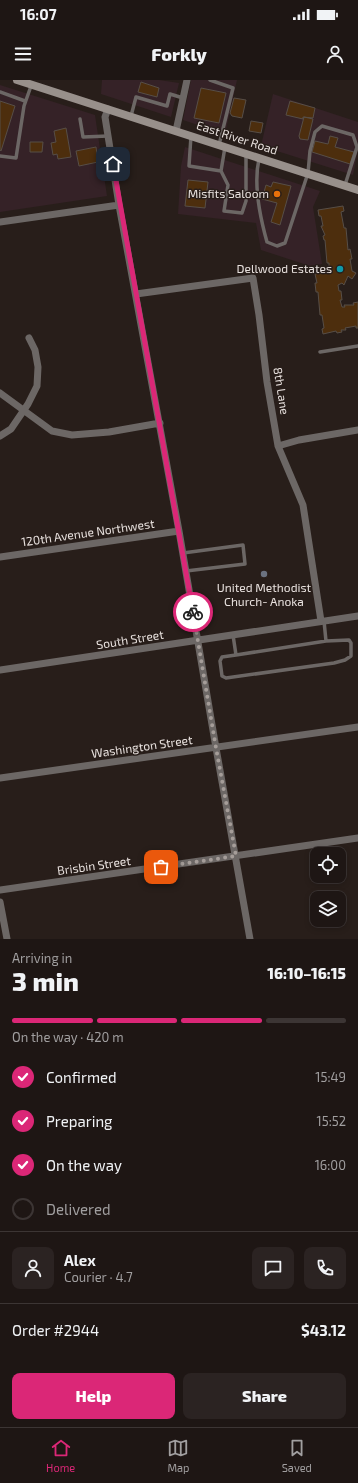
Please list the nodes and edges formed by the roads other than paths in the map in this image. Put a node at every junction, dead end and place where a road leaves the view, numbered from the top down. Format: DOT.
graph roads {
  1 [pos="17,80"];
  2 [pos="187,80"];
  3 [pos="210,80"];
  4 [pos="32,85"];
  5 [pos="0,92"];
  6 [pos="183,98"];
  7 [pos="25,101"];
  8 [pos="108,109"];
  9 [pos="131,116"];
  10 [pos="80,119"];
  11 [pos="176,131"];
  12 [pos="108,136"];
  13 [pos="191,136"];
  14 [pos="222,146"];
  15 [pos="246,153"];
  16 [pos="0,156"];
  17 [pos="259,158"];
  18 [pos="221,171"];
  19 [pos="308,173"];
  20 [pos="345,186"];
  21 [pos="358,190"];
  22 [pos="119,204"];
  23 [pos="0,222"];
  24 [pos="136,294"];
  25 [pos="29,338"];
  26 [pos="358,346"];
  27 [pos="320,352"];
  28 [pos="0,393"];
  29 [pos="24,410"];
  30 [pos="160,423"];
  31 [pos="358,430"];
  32 [pos="0,436"];
  33 [pos="278,446"];
  34 [pos="179,531"];
  35 [pos="183,553"];
  36 [pos="0,557"];
  37 [pos="186,571"];
  38 [pos="358,616"];
  39 [pos="322,621"];
  40 [pos="233,635"];
  41 [pos="198,640"];
  42 [pos="326,641"];
  43 [pos="236,655"];
  44 [pos="0,670"];
  45 [pos="358,727"];
  46 [pos="216,748"];
  47 [pos="0,778"];
  48 [pos="358,838"];
  49 [pos="236,856"];
  50 [pos="0,890"];
  51 [pos="0,902"];
  52 [pos="7,939"];
  53 [pos="250,939"];
  1 -- 4 [label="main road, East River Road"];
  2 -- 6 [label="street"];
  3 -- 14 [label="lane"];
  4 -- 7 [label="lane"];
  4 -- 8 [label="main road, East River Road"];
  5 -- 7 [label="lane"];
  6 -- 9 [label="lane"];
  6 -- 11 [label="street"];
  7 -- 16 [label="lane"];
  8 -- 9 [label="main road, East River Road"];
  8 -- 12 [label="street"];
  9 -- 11 [label="main road, East River Road"];
  10 -- 12 [label="lane"];
  11 -- 13 [label="main road, East River Road"];
  12 -- 22 [label="street"];
  13 -- 14 [label="main road, East River Road"];
  13 -- 18 [label="lane"];
  14 -- 15 [label="main road, East River Road"];
  14 -- 18 [label="lane"];
  15 -- 17 [label="main road, East River Road"];
  15 -- 18 [label="lane"];
  17 -- 19 [label="main road, East River Road"];
  17 -- 19 [label="lane"];
  19 -- 20 [label="main road, East River Road"];
  19 -- 20 [label="lane"];
  20 -- 21 [label="main road, East River Road"];
  22 -- 23 [label="street"];
  22 -- 24 [label="street"];
  24 -- 30 [label="street"];
  24 -- 33 [label="street, 8th Lane"];
  25 -- 29 [label="street"];
  26 -- 27 [label="lane"];
  28 -- 29 [label="street"];
  29 -- 30 [label="street"];
  29 -- 32 [label="street"];
  30 -- 34 [label="street"];
  31 -- 33 [label="street"];
  33 -- 39 [label="street, 8th Lane"];
  34 -- 35 [label="street"];
  34 -- 36 [label="street, 120th Avenue Northwest"];
  35 -- 37 [label="street"];
  35 -- 37 [label="lane"];
  37 -- 41 [label="street"];
  38 -- 39 [label="street, South Street"];
  39 -- 40 [label="street, South Street"];
  39 -- 42 [label="lane"];
  40 -- 41 [label="street, South Street"];
  40 -- 43 [label="lane"];
  41 -- 44 [label="street, South Street"];
  41 -- 46 [label="street"];
  42 -- 43 [label="lane"];
  42 -- 43 [label="lane"];
  45 -- 46 [label="street, Washington Street"];
  46 -- 47 [label="street, Washington Street"];
  46 -- 49 [label="street"];
  48 -- 49 [label="street, Brisbin Street"];
  49 -- 50 [label="street, Brisbin Street"];
  49 -- 53 [label="street"];
  51 -- 52 [label="street"];
}
